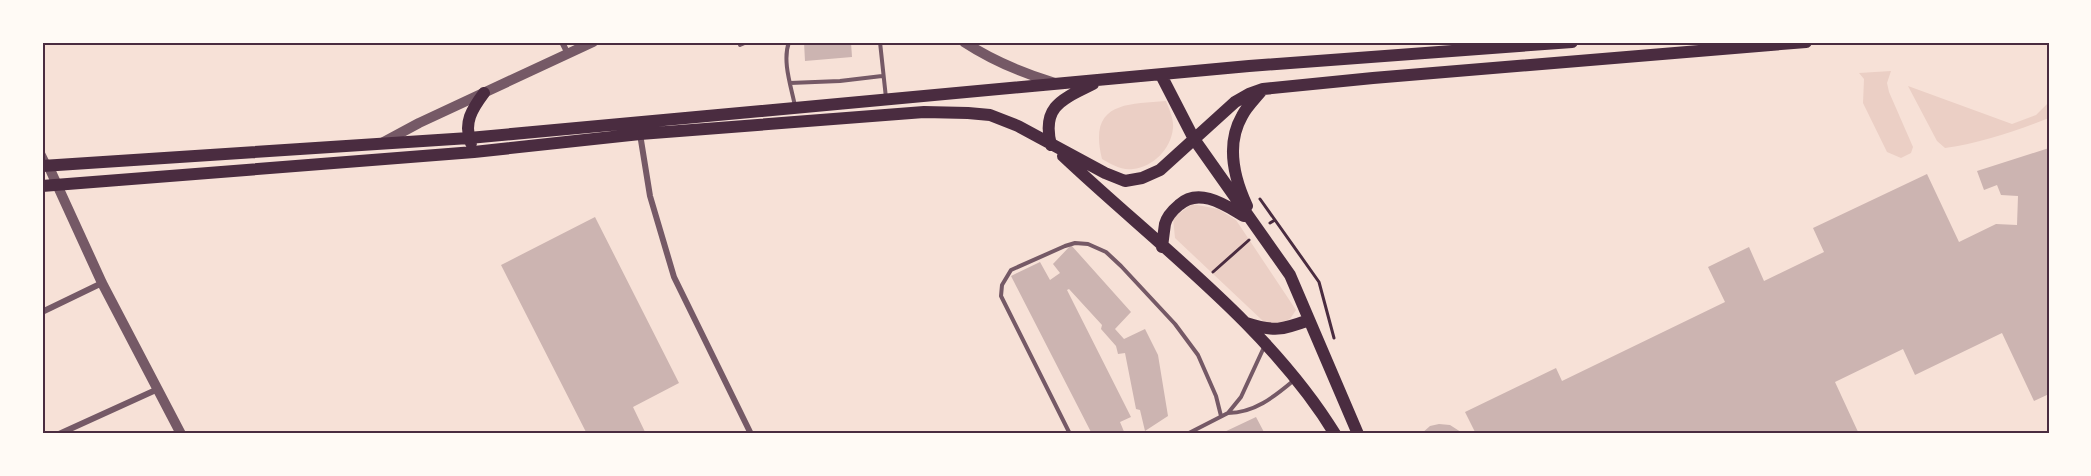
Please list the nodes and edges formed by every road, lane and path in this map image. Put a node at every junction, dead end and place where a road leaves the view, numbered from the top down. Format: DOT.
graph roads {
  1 [pos="562,42"];
  2 [pos="593,42"];
  3 [pos="747,42"];
  4 [pos="789,42"];
  5 [pos="964,42"];
  6 [pos="1572,42"];
  7 [pos="1806,42"];
  8 [pos="882,43"];
  9 [pos="1512,44"];
  10 [pos="740,45"];
  11 [pos="568,54"];
  12 [pos="1161,75"];
  13 [pos="882,76"];
  14 [pos="1100,81"];
  15 [pos="790,83"];
  16 [pos="1055,84"];
  17 [pos="1263,89"];
  18 [pos="484,93"];
  19 [pos="886,99"];
  20 [pos="795,107"];
  21 [pos="640,135"];
  22 [pos="469,138"];
  23 [pos="1194,139"];
  24 [pos="378,145"];
  25 [pos="1052,145"];
  26 [pos="474,152"];
  27 [pos="42,153"];
  28 [pos="45,166"];
  29 [pos="56,185"];
  30 [pos="42,186"];
  31 [pos="1249,218"];
  32 [pos="1258,231"];
  33 [pos="1162,247"];
  34 [pos="1202,282"];
  35 [pos="102,283"];
  36 [pos="42,312"];
  37 [pos="1309,320"];
  38 [pos="1245,323"];
  39 [pos="1266,345"];
  40 [pos="1296,379"];
  41 [pos="159,389"];
  42 [pos="1228,412"];
  43 [pos="1221,416"];
  44 [pos="59,434"];
  45 [pos="181,434"];
  46 [pos="751,434"];
  47 [pos="1070,434"];
  48 [pos="1188,434"];
  49 [pos="1335,434"];
  50 [pos="1358,434"];
  1 -- 11 [label="street"];
  2 -- 11 [label="street"];
  3 -- 10 [label="lane"];
  4 -- 15 [label="lane"];
  5 -- 16 [label="street"];
  6 -- 9 [label="main road"];
  7 -- 17 [label="main road"];
  8 -- 13 [label="lane"];
  9 -- 12 [label="main road"];
  11 -- 18 [label="street"];
  12 -- 14 [label="main road"];
  12 -- 23 [label="main road"];
  13 -- 15 [label="lane"];
  13 -- 19 [label="lane"];
  14 -- 16 [label="main road"];
  14 -- 25 [label="main road"];
  15 -- 20 [label="lane"];
  16 -- 19 [label="main road"];
  17 -- 23 [label="main road"];
  17 -- 32 [label="main road"];
  18 -- 22 [label="main road"];
  18 -- 24 [label="street"];
  19 -- 20 [label="main road"];
  20 -- 22 [label="main road"];
  21 -- 25 [label="main road"];
  21 -- 26 [label="main road"];
  21 -- 46 [label="street"];
  22 -- 24 [label="main road"];
  22 -- 26 [label="main road"];
  23 -- 25 [label="main road"];
  23 -- 31 [label="main road"];
  24 -- 28 [label="main road"];
  25 -- 33 [label="main road"];
  26 -- 29 [label="main road"];
  27 -- 28 [label="street"];
  28 -- 29 [label="street"];
  29 -- 30 [label="main road"];
  29 -- 35 [label="street"];
  31 -- 32 [label="main road"];
  31 -- 33 [label="main road"];
  32 -- 34 [label="path"];
  32 -- 37 [label="main road"];
  33 -- 34 [label="main road"];
  34 -- 38 [label="main road"];
  35 -- 36 [label="street"];
  35 -- 41 [label="street"];
  37 -- 38 [label="main road"];
  37 -- 50 [label="main road"];
  38 -- 39 [label="main road"];
  39 -- 40 [label="main road"];
  39 -- 42 [label="lane"];
  40 -- 42 [label="lane"];
  40 -- 49 [label="main road"];
  41 -- 44 [label="street"];
  41 -- 45 [label="street"];
  42 -- 43 [label="lane"];
  43 -- 47 [label="lane"];
  43 -- 48 [label="lane"];
}
